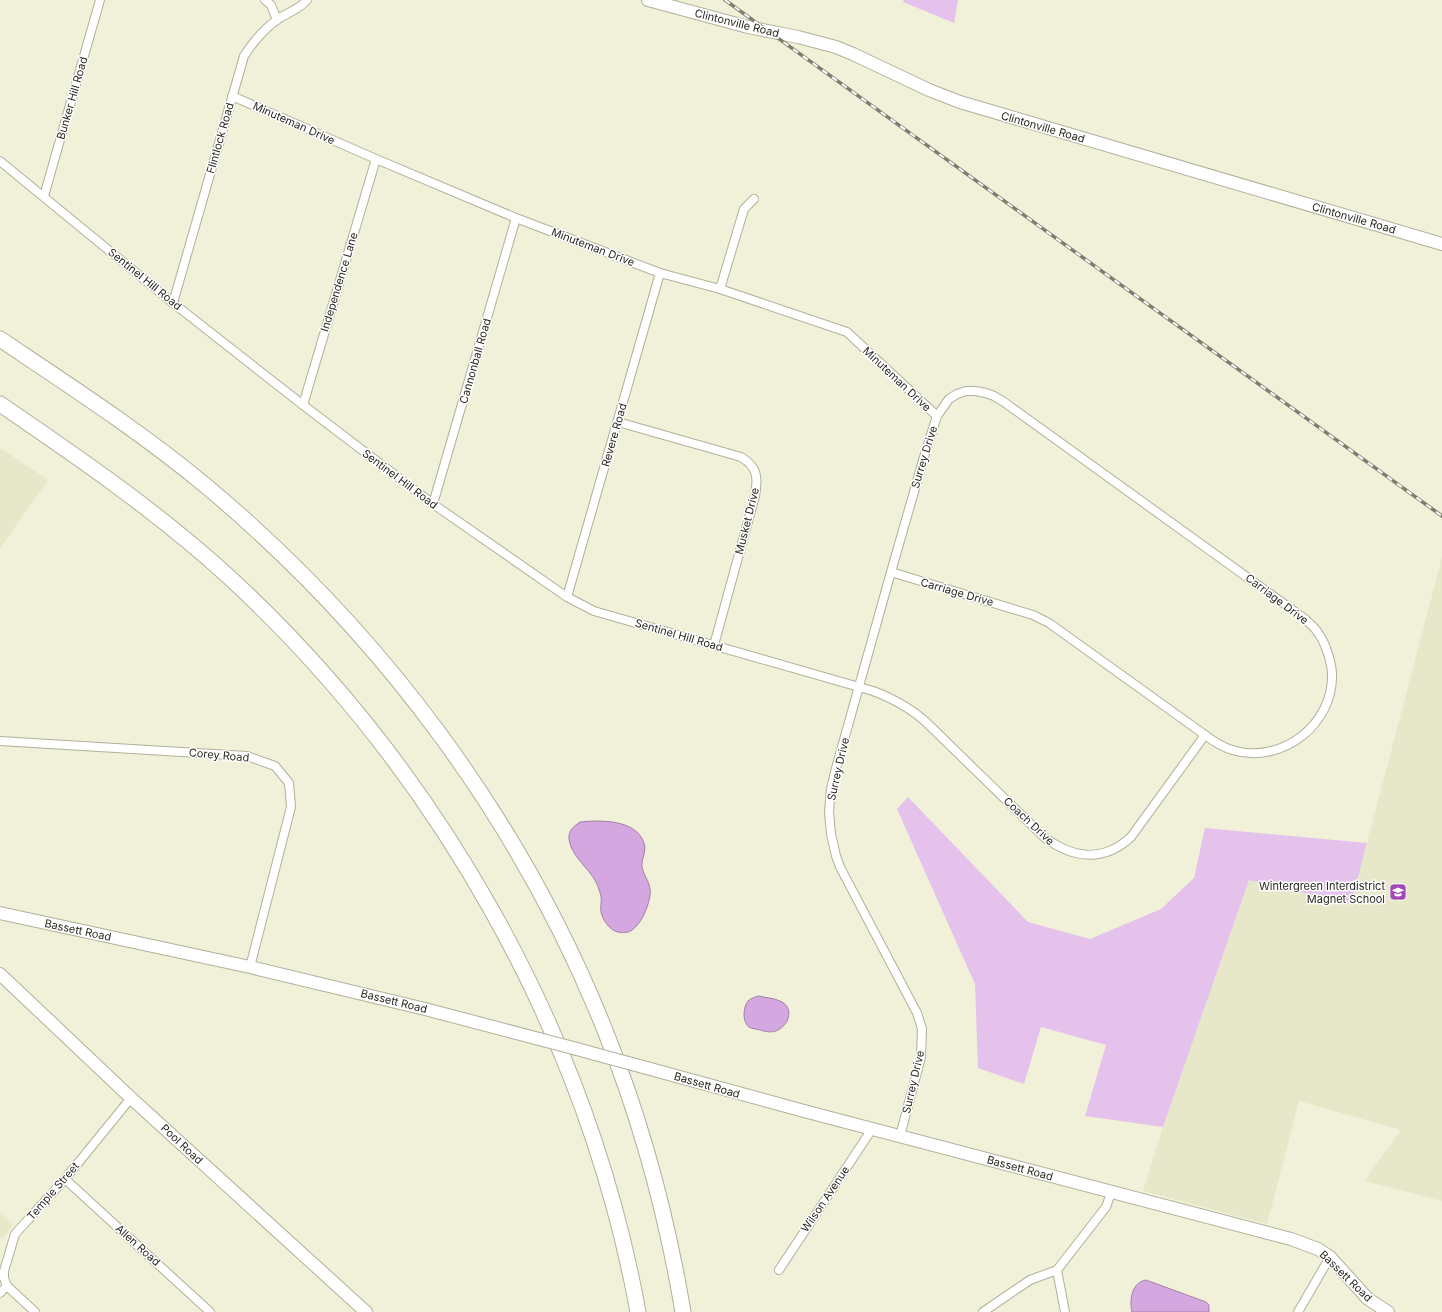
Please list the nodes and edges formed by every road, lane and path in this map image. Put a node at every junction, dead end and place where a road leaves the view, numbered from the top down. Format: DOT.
graph roads {
  1 [pos="100,0"];
  2 [pos="265,0"];
  3 [pos="307,0"];
  4 [pos="648,0"];
  5 [pos="277,20"];
  6 [pos="232,96"];
  7 [pos="376,159"];
  8 [pos="0,161"];
  9 [pos="44,196"];
  10 [pos="754,199"];
  11 [pos="516,218"];
  12 [pos="1442,244"];
  13 [pos="660,273"];
  14 [pos="720,289"];
  15 [pos="173,303"];
  16 [pos="0,339"];
  17 [pos="0,404"];
  18 [pos="303,405"];
  19 [pos="937,416"];
  20 [pos="618,422"];
  21 [pos="433,504"];
  22 [pos="891,572"];
  23 [pos="568,597"];
  24 [pos="714,645"];
  25 [pos="859,687"];
  26 [pos="1205,735"];
  27 [pos="0,741"];
  28 [pos="0,913"];
  29 [pos="250,967"];
  30 [pos="0,974"];
  31 [pos="131,1098"];
  32 [pos="872,1129"];
  33 [pos="900,1136"];
  34 [pos="65,1179"];
  35 [pos="1111,1193"];
  36 [pos="1330,1258"];
  37 [pos="779,1270"];
  38 [pos="1057,1270"];
  39 [pos="7,1286"];
  40 [pos="0,1293"];
  41 [pos="361,1310"];
  42 [pos="35,1312"];
  43 [pos="210,1312"];
  44 [pos="638,1312"];
  45 [pos="683,1312"];
  46 [pos="983,1312"];
  47 [pos="1065,1312"];
  48 [pos="1298,1312"];
  49 [pos="1388,1312"];
  1 -- 9 [label="street, Bunker Hill Road"];
  2 -- 5 [label="street"];
  3 -- 5 [label="street, Flintlock Road"];
  4 -- 12 [label="street, Clintonville Road"];
  5 -- 6 [label="street, Flintlock Road"];
  6 -- 7 [label="street, Minuteman Drive"];
  6 -- 15 [label="street, Flintlock Road"];
  7 -- 11 [label="street, Minuteman Drive"];
  7 -- 18 [label="street, Independence Lane"];
  8 -- 9 [label="street, Sentinel Hill Road"];
  9 -- 15 [label="street, Sentinel Hill Road"];
  10 -- 14 [label="street"];
  11 -- 13 [label="street, Minuteman Drive"];
  11 -- 21 [label="street, Cannonball Road"];
  13 -- 14 [label="street, Minuteman Drive"];
  13 -- 20 [label="street, Revere Road"];
  14 -- 19 [label="street, Minuteman Drive"];
  15 -- 18 [label="street, Sentinel Hill Road"];
  16 -- 45 [label="highway"];
  17 -- 44 [label="highway"];
  18 -- 21 [label="street, Sentinel Hill Road"];
  19 -- 22 [label="street, Surrey Drive"];
  19 -- 26 [label="street, Carriage Drive"];
  20 -- 23 [label="street, Revere Road"];
  20 -- 24 [label="street, Musket Drive"];
  21 -- 23 [label="street, Sentinel Hill Road"];
  22 -- 25 [label="street, Surrey Drive"];
  22 -- 26 [label="street, Carriage Drive"];
  23 -- 24 [label="street, Sentinel Hill Road"];
  24 -- 25 [label="street, Sentinel Hill Road"];
  25 -- 26 [label="street, Coach Drive"];
  25 -- 33 [label="street, Surrey Drive"];
  27 -- 29 [label="street, Corey Road"];
  28 -- 29 [label="street, Bassett Road"];
  29 -- 32 [label="street, Bassett Road, bridge"];
  30 -- 31 [label="street, Pool Road"];
  31 -- 34 [label="street, Temple Street"];
  31 -- 41 [label="street, Pool Road"];
  32 -- 33 [label="street, Bassett Road"];
  32 -- 37 [label="street, Wilson Avenue"];
  33 -- 35 [label="street, Bassett Road"];
  34 -- 39 [label="street, Temple Street"];
  34 -- 43 [label="street, Allen Road"];
  35 -- 36 [label="street, Bassett Road"];
  35 -- 38 [label="street"];
  36 -- 48 [label="street"];
  36 -- 49 [label="street, Bassett Road"];
  38 -- 46 [label="street"];
  38 -- 47 [label="street"];
  39 -- 40 [label="street"];
  39 -- 42 [label="street"];
}
